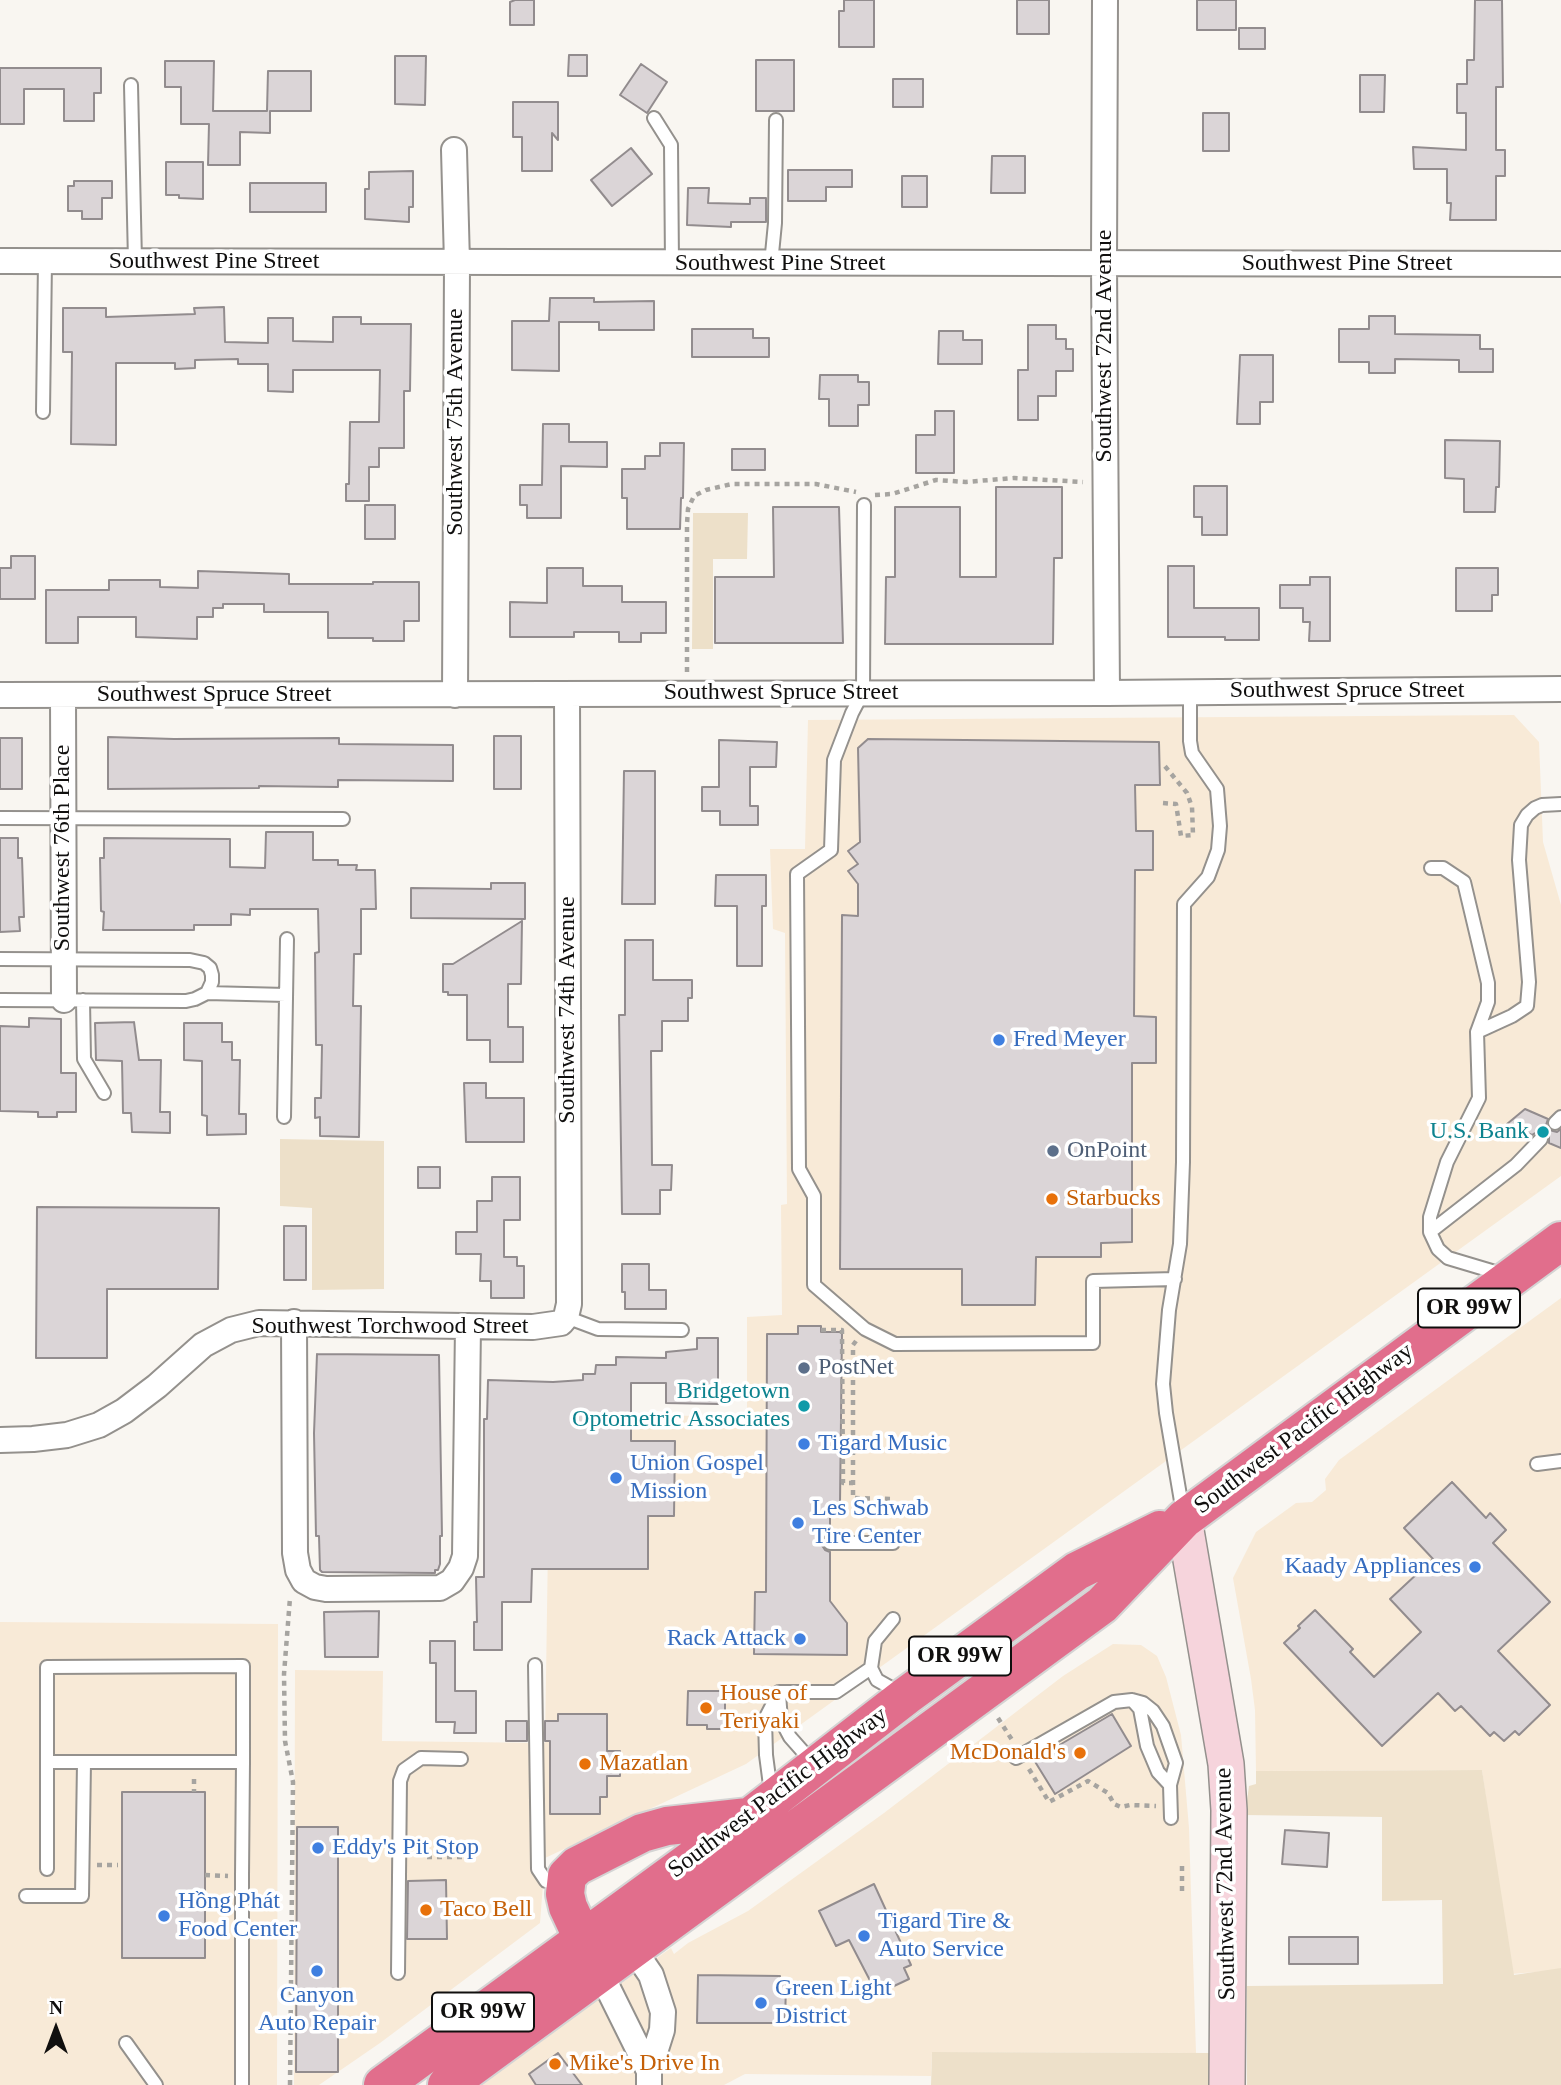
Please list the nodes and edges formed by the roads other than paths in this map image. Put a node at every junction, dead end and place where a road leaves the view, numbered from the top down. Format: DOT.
graph roads {
  1 [pos="1105,0"];
  2 [pos="131,85"];
  3 [pos="654,118"];
  4 [pos="776,120"];
  5 [pos="454,150"];
  6 [pos="0,261"];
  7 [pos="45,261"];
  8 [pos="135,261"];
  9 [pos="457,263"];
  10 [pos="672,264"];
  11 [pos="771,264"];
  12 [pos="1104,264"];
  13 [pos="1561,264"];
  14 [pos="43,412"];
  15 [pos="863,497"];
  16 [pos="1561,689"];
  17 [pos="863,692"];
  18 [pos="1190,692"];
  19 [pos="1107,693"];
  20 [pos="0,695"];
  21 [pos="63,695"];
  22 [pos="455,695"];
  23 [pos="567,695"];
  24 [pos="1561,804"];
  25 [pos="0,818"];
  26 [pos="63,819"];
  27 [pos="343,819"];
  28 [pos="1431,868"];
  29 [pos="287,939"];
  30 [pos="0,959"];
  31 [pos="63,960"];
  32 [pos="207,993"];
  33 [pos="286,995"];
  34 [pos="0,1000"];
  35 [pos="73,1000"];
  36 [pos="1477,1032"];
  37 [pos="104,1093"];
  38 [pos="284,1117"];
  39 [pos="1541,1139"];
  40 [pos="1430,1232"];
  41 [pos="1561,1241"];
  42 [pos="1513,1276"];
  43 [pos="1175,1279"];
  44 [pos="564,1320"];
  45 [pos="294,1322"];
  46 [pos="468,1326"];
  47 [pos="682,1330"];
  48 [pos="0,1440"];
  49 [pos="1561,1461"];
  50 [pos="1537,1464"];
  51 [pos="1184,1519"];
  52 [pos="830,1543"];
  53 [pos="894,1543"];
  54 [pos="893,1619"];
  55 [pos="535,1665"];
  56 [pos="871,1668"];
  57 [pos="779,1692"];
  58 [pos="906,1696"];
  59 [pos="1132,1700"];
  60 [pos="1018,1757"];
  61 [pos="461,1759"];
  62 [pos="47,1762"];
  63 [pos="84,1762"];
  64 [pos="243,1762"];
  65 [pos="815,1766"];
  66 [pos="1170,1785"];
  67 [pos="761,1808"];
  68 [pos="1171,1818"];
  69 [pos="47,1869"];
  70 [pos="565,1885"];
  71 [pos="26,1896"];
  72 [pos="598,1929"];
  73 [pos="634,1949"];
  74 [pos="398,1973"];
  75 [pos="600,1974"];
  76 [pos="126,2043"];
  77 [pos="649,2078"];
  78 [pos="156,2085"];
  79 [pos="242,2085"];
  80 [pos="383,2085"];
  81 [pos="447,2085"];
  82 [pos="1227,2085"];
  1 -- 12 [label="street, Southwest 72nd Avenue"];
  2 -- 8 [label="lane"];
  3 -- 10 [label="lane"];
  4 -- 11 [label="lane"];
  5 -- 9 [label="street, Southwest 75th Avenue"];
  6 -- 7 [label="street, Southwest Pine Street"];
  7 -- 8 [label="street, Southwest Pine Street"];
  7 -- 14 [label="lane"];
  8 -- 9 [label="street, Southwest Pine Street"];
  9 -- 10 [label="street, Southwest Pine Street"];
  9 -- 22 [label="street, Southwest 75th Avenue"];
  10 -- 11 [label="street, Southwest Pine Street"];
  11 -- 12 [label="street, Southwest Pine Street"];
  12 -- 13 [label="street, Southwest Pine Street"];
  12 -- 19 [label="street, Southwest 72nd Avenue"];
  15 -- 17 [label="lane"];
  16 -- 18 [label="street, Southwest Spruce Street"];
  17 -- 19 [label="street, Southwest Spruce Street"];
  17 -- 23 [label="street, Southwest Spruce Street"];
  17 -- 43 [label="lane"];
  18 -- 19 [label="street, Southwest Spruce Street"];
  18 -- 43 [label="lane"];
  20 -- 21 [label="street, Southwest Spruce Street"];
  21 -- 22 [label="street, Southwest Spruce Street"];
  21 -- 26 [label="street, Southwest 76th Place"];
  22 -- 23 [label="street, Southwest Spruce Street"];
  23 -- 44 [label="street, Southwest 74th Avenue"];
  24 -- 36 [label="lane"];
  25 -- 26 [label="lane"];
  26 -- 27 [label="lane"];
  26 -- 31 [label="street, Southwest 76th Place"];
  28 -- 36 [label="lane"];
  29 -- 33 [label="lane"];
  30 -- 31 [label="lane"];
  31 -- 32 [label="lane"];
  31 -- 35 [label="street, Southwest 76th Place"];
  32 -- 33 [label="lane"];
  32 -- 35 [label="lane"];
  33 -- 38 [label="lane"];
  34 -- 35 [label="lane"];
  35 -- 37 [label="lane"];
  36 -- 40 [label="lane"];
  39 -- 40 [label="lane"];
  40 -- 42 [label="lane"];
  41 -- 42 [label="highway, Southwest Pacific Highway / OR 99W"];
  42 -- 51 [label="highway, Southwest Pacific Highway / OR 99W"];
  43 -- 51 [label="lane"];
  44 -- 46 [label="street, Southwest Torchwood Street"];
  44 -- 47 [label="lane"];
  45 -- 46 [label="street, Southwest Torchwood Street"];
  45 -- 46 [label="street"];
  45 -- 48 [label="street, Southwest Torchwood Street"];
  49 -- 50 [label="lane"];
  51 -- 58 [label="highway, Southwest Pacific Highway / OR 99W"];
  51 -- 73 [label="highway, Southwest Pacific Highway / OR 99W"];
  51 -- 82 [label="main road, Southwest 72nd Avenue"];
  52 -- 53 [label="lane"];
  54 -- 56 [label="lane"];
  55 -- 70 [label="lane"];
  56 -- 57 [label="lane"];
  56 -- 58 [label="lane"];
  57 -- 65 [label="lane"];
  57 -- 67 [label="lane"];
  58 -- 65 [label="highway, Southwest Pacific Highway / OR 99W"];
  59 -- 60 [label="lane"];
  59 -- 66 [label="lane"];
  59 -- 66 [label="lane"];
  61 -- 74 [label="lane"];
  62 -- 63 [label="lane"];
  62 -- 64 [label="lane"];
  62 -- 69 [label="lane"];
  63 -- 64 [label="lane"];
  63 -- 71 [label="lane"];
  64 -- 79 [label="lane"];
  65 -- 67 [label="highway, Southwest Pacific Highway / OR 99W"];
  66 -- 68 [label="lane"];
  67 -- 70 [label="highway"];
  67 -- 72 [label="highway, Southwest Pacific Highway / OR 99W"];
  70 -- 72 [label="highway"];
  72 -- 73 [label="street"];
  72 -- 75 [label="street"];
  72 -- 80 [label="highway, Southwest Pacific Highway / OR 99W"];
  73 -- 75 [label="highway, Southwest Pacific Highway / OR 99W"];
  73 -- 77 [label="street"];
  75 -- 77 [label="street"];
  75 -- 81 [label="highway, Southwest Pacific Highway / OR 99W"];
  76 -- 78 [label="lane"];
}
